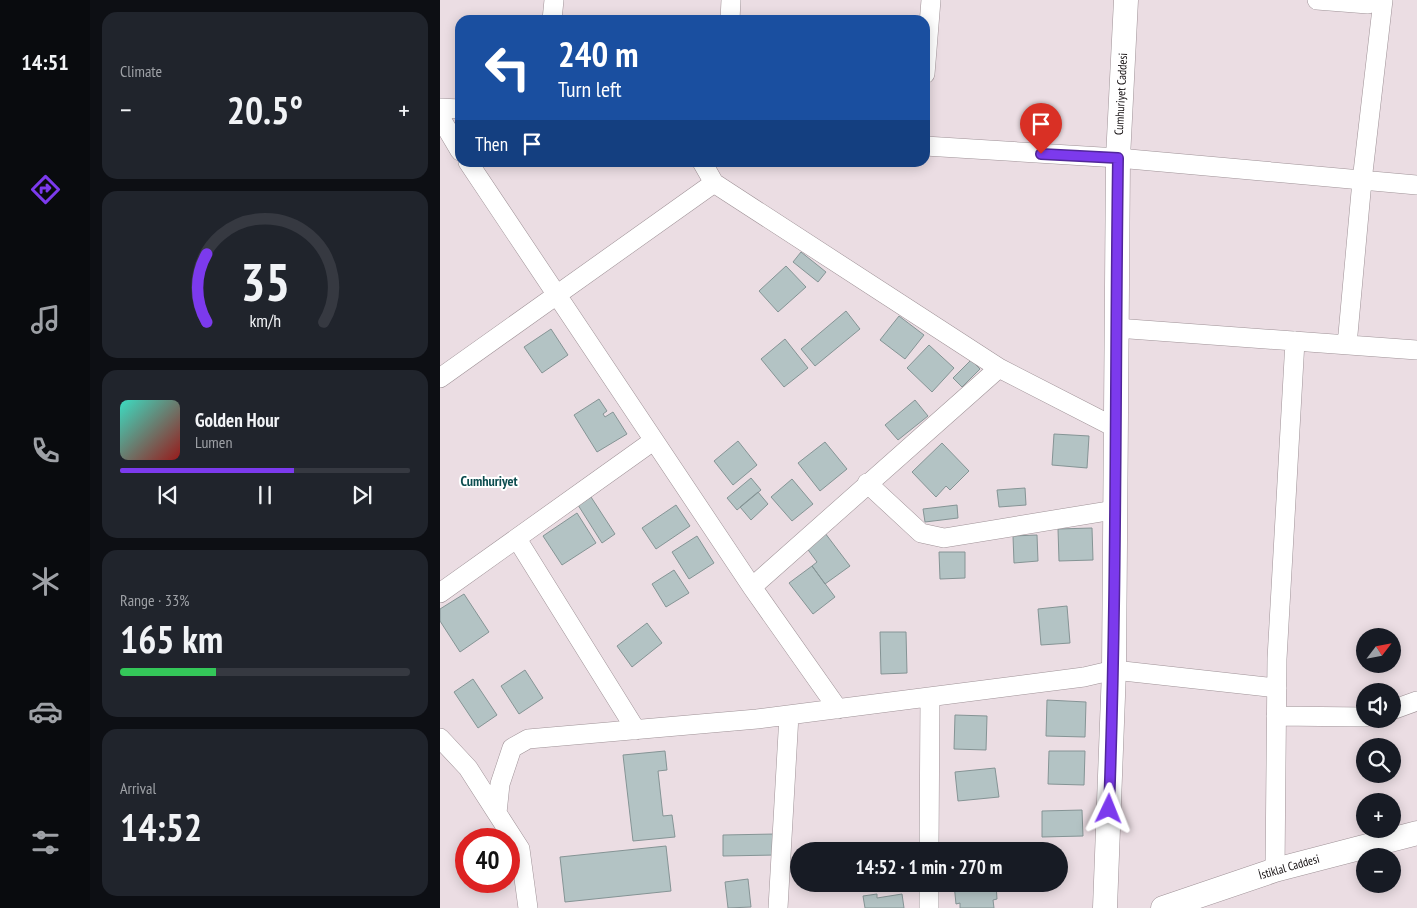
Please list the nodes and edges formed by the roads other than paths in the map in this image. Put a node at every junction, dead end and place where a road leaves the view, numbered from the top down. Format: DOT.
graph roads {
  1 [pos="554,0"];
  2 [pos="731,0"];
  3 [pos="931,0"];
  4 [pos="1126,0"];
  5 [pos="1317,0"];
  6 [pos="1378,0"];
  7 [pos="1383,0"];
  8 [pos="552,15"];
  9 [pos="730,15"];
  10 [pos="930,15"];
  11 [pos="440,108"];
  12 [pos="455,109"];
  13 [pos="440,117"];
  14 [pos="455,142"];
  15 [pos="930,146"];
  16 [pos="1118,158"];
  17 [pos="471,167"];
  18 [pos="705,167"];
  19 [pos="1362,181"];
  20 [pos="714,183"];
  21 [pos="1417,185"];
  22 [pos="556,296"];
  23 [pos="1116,328"];
  24 [pos="1295,341"];
  25 [pos="1346,345"];
  26 [pos="1417,350"];
  27 [pos="999,368"];
  28 [pos="440,378"];
  29 [pos="1114,427"];
  30 [pos="654,441"];
  31 [pos="868,484"];
  32 [pos="1114,510"];
  33 [pos="517,539"];
  34 [pos="752,587"];
  35 [pos="440,592"];
  36 [pos="1114,670"];
  37 [pos="1276,688"];
  38 [pos="930,697"];
  39 [pos="1417,701"];
  40 [pos="1401,707"];
  41 [pos="838,709"];
  42 [pos="789,715"];
  43 [pos="1276,716"];
  44 [pos="1356,717"];
  45 [pos="636,730"];
  46 [pos="440,738"];
  47 [pos="497,813"];
  48 [pos="1417,833"];
  49 [pos="929,842"];
  50 [pos="1274,870"];
  51 [pos="929,892"];
  52 [pos="528,908"];
  53 [pos="778,908"];
  54 [pos="929,908"];
  55 [pos="1105,908"];
  56 [pos="1163,908"];
  1 -- 8 [label="street"];
  2 -- 9 [label="street"];
  3 -- 10 [label="street"];
  4 -- 16 [label="street, Cumhuriyet Caddesi"];
  5 -- 6 [label="street"];
  7 -- 19 [label="street"];
  11 -- 12 [label="street"];
  13 -- 14 [label="street"];
  15 -- 16 [label="street"];
  16 -- 19 [label="street"];
  16 -- 23 [label="street, Cumhuriyet Caddesi"];
  17 -- 22 [label="street"];
  18 -- 20 [label="street"];
  19 -- 21 [label="street"];
  19 -- 25 [label="street"];
  20 -- 22 [label="street"];
  20 -- 27 [label="street"];
  22 -- 28 [label="street"];
  22 -- 30 [label="street"];
  23 -- 24 [label="street"];
  23 -- 29 [label="street, Cumhuriyet Caddesi"];
  24 -- 25 [label="street"];
  24 -- 37 [label="street"];
  25 -- 26 [label="street"];
  27 -- 29 [label="street"];
  27 -- 31 [label="street"];
  29 -- 32 [label="street, Cumhuriyet Caddesi"];
  30 -- 33 [label="street"];
  30 -- 34 [label="street"];
  31 -- 32 [label="street"];
  31 -- 34 [label="street"];
  32 -- 36 [label="street, Cumhuriyet Caddesi"];
  33 -- 35 [label="street"];
  33 -- 45 [label="street"];
  34 -- 41 [label="street"];
  36 -- 37 [label="street"];
  36 -- 38 [label="street"];
  36 -- 55 [label="street, Cumhuriyet Caddesi"];
  37 -- 43 [label="street"];
  38 -- 41 [label="street"];
  38 -- 49 [label="street"];
  39 -- 40 [label="street"];
  41 -- 42 [label="street"];
  42 -- 45 [label="street"];
  42 -- 53 [label="street"];
  43 -- 44 [label="street"];
  43 -- 50 [label="street"];
  45 -- 47 [label="street"];
  46 -- 47 [label="street"];
  47 -- 52 [label="street"];
  48 -- 50 [label="street, İstiklal Caddesi"];
  50 -- 56 [label="street, İstiklal Caddesi"];
  51 -- 54 [label="street"];
}
